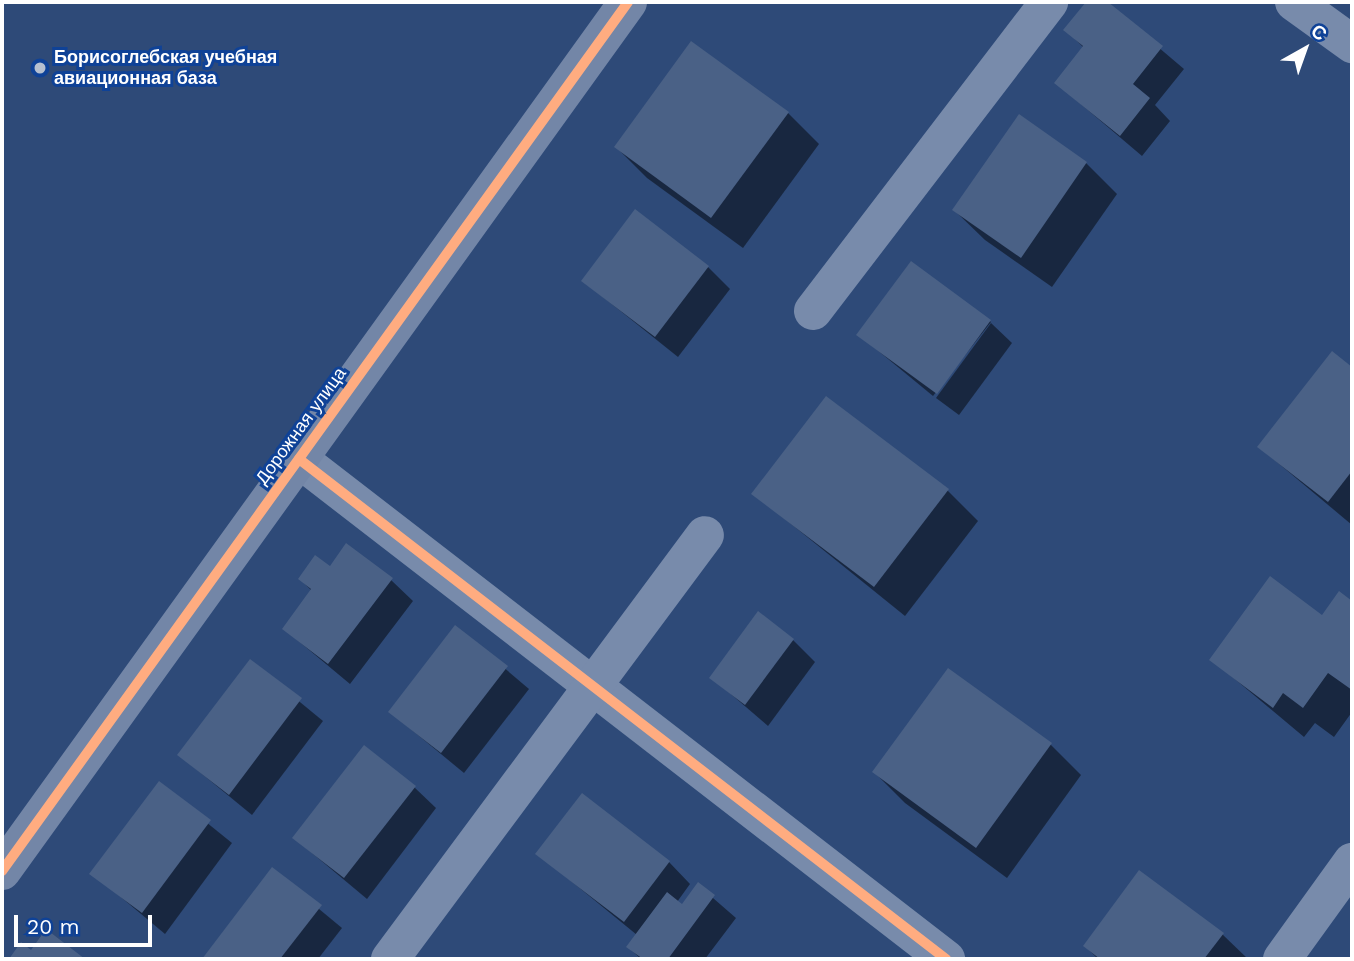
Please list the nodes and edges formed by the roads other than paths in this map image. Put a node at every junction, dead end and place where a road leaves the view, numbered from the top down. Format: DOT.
graph roads {
  1 [pos="628,2"];
  2 [pos="1049,2"];
  3 [pos="1294,2"];
  4 [pos="1352,44"];
  5 [pos="813,311"];
  6 [pos="299,458"];
  7 [pos="705,535"];
  8 [pos="594,687"];
  9 [pos="1352,862"];
  10 [pos="2,871"];
  11 [pos="390,959"];
  12 [pos="946,959"];
  13 [pos="1282,959"];
  1 -- 6 [label="street, Дорожная улица"];
  2 -- 5 [label="street"];
  3 -- 4 [label="street"];
  6 -- 8 [label="street"];
  6 -- 10 [label="street, Дорожная улица"];
  7 -- 8 [label="street"];
  8 -- 11 [label="street"];
  8 -- 12 [label="street"];
  9 -- 13 [label="street"];
}
